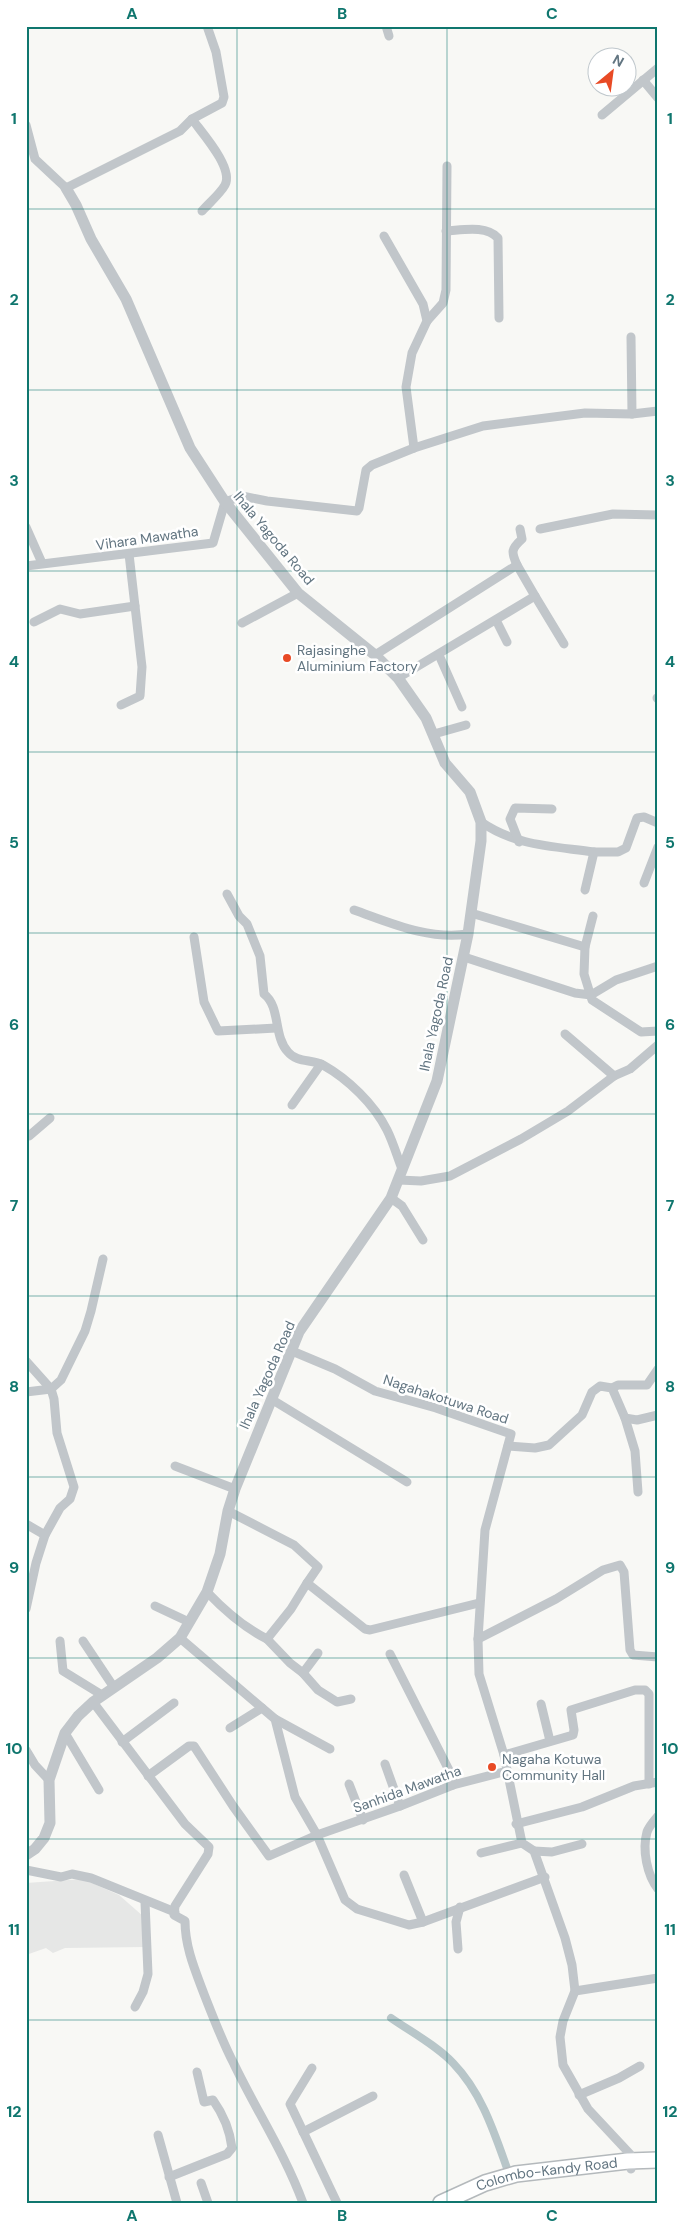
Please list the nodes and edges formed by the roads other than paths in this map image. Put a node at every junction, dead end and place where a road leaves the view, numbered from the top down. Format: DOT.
graph roads {
  1 [pos="207,26"];
  2 [pos="658,68"];
  3 [pos="643,80"];
  4 [pos="658,98"];
  5 [pos="602,115"];
  6 [pos="192,119"];
  7 [pos="26,125"];
  8 [pos="35,159"];
  9 [pos="26,164"];
  10 [pos="447,166"];
  11 [pos="66,188"];
  12 [pos="202,212"];
  13 [pos="446,231"];
  14 [pos="384,236"];
  15 [pos="499,318"];
  16 [pos="427,321"];
  17 [pos="631,337"];
  18 [pos="658,411"];
  19 [pos="632,414"];
  20 [pos="414,448"];
  21 [pos="224,502"];
  22 [pos="658,515"];
  23 [pos="26,526"];
  24 [pos="520,529"];
  25 [pos="540,529"];
  26 [pos="129,554"];
  27 [pos="42,563"];
  28 [pos="517,565"];
  29 [pos="26,566"];
  30 [pos="298,593"];
  31 [pos="535,596"];
  32 [pos="135,606"];
  33 [pos="496,620"];
  34 [pos="34,622"];
  35 [pos="242,623"];
  36 [pos="507,642"];
  37 [pos="564,644"];
  38 [pos="439,655"];
  39 [pos="375,656"];
  40 [pos="398,678"];
  41 [pos="121,705"];
  42 [pos="462,707"];
  43 [pos="466,725"];
  44 [pos="434,734"];
  45 [pos="552,809"];
  46 [pos="481,822"];
  47 [pos="658,824"];
  48 [pos="520,842"];
  49 [pos="658,847"];
  50 [pos="594,852"];
  51 [pos="644,883"];
  52 [pos="585,890"];
  53 [pos="227,894"];
  54 [pos="354,910"];
  55 [pos="471,913"];
  56 [pos="593,916"];
  57 [pos="468,934"];
  58 [pos="194,937"];
  59 [pos="586,947"];
  60 [pos="464,956"];
  61 [pos="658,966"];
  62 [pos="591,995"];
  63 [pos="276,1028"];
  64 [pos="658,1031"];
  65 [pos="565,1034"];
  66 [pos="658,1045"];
  67 [pos="321,1064"];
  68 [pos="614,1076"];
  69 [pos="292,1105"];
  70 [pos="50,1118"];
  71 [pos="26,1126"];
  72 [pos="28,1138"];
  73 [pos="401,1174"];
  74 [pos="391,1198"];
  75 [pos="422,1240"];
  76 [pos="102,1259"];
  77 [pos="292,1351"];
  78 [pos="26,1362"];
  79 [pos="658,1369"];
  80 [pos="612,1388"];
  81 [pos="51,1389"];
  82 [pos="26,1392"];
  83 [pos="271,1399"];
  84 [pos="658,1415"];
  85 [pos="625,1418"];
  86 [pos="508,1446"];
  87 [pos="175,1466"];
  88 [pos="407,1482"];
  89 [pos="235,1489"];
  90 [pos="638,1492"];
  91 [pos="228,1512"];
  92 [pos="26,1524"];
  93 [pos="45,1535"];
  94 [pos="307,1583"];
  95 [pos="206,1592"];
  96 [pos="479,1603"];
  97 [pos="155,1606"];
  98 [pos="26,1609"];
  99 [pos="189,1622"];
  100 [pos="180,1638"];
  101 [pos="267,1639"];
  102 [pos="478,1640"];
  103 [pos="60,1641"];
  104 [pos="84,1641"];
  105 [pos="318,1654"];
  106 [pos="390,1654"];
  107 [pos="658,1657"];
  108 [pos="303,1673"];
  109 [pos="113,1686"];
  110 [pos="97,1698"];
  111 [pos="351,1699"];
  112 [pos="174,1703"];
  113 [pos="542,1704"];
  114 [pos="262,1708"];
  115 [pos="275,1719"];
  116 [pos="230,1728"];
  117 [pos="65,1733"];
  118 [pos="550,1741"];
  119 [pos="122,1742"];
  120 [pos="330,1749"];
  121 [pos="26,1750"];
  122 [pos="504,1755"];
  123 [pos="385,1764"];
  124 [pos="507,1771"];
  125 [pos="148,1776"];
  126 [pos="49,1780"];
  127 [pos="653,1783"];
  128 [pos="349,1784"];
  129 [pos="453,1785"];
  130 [pos="98,1790"];
  131 [pos="400,1806"];
  132 [pos="658,1816"];
  133 [pos="363,1820"];
  134 [pos="516,1824"];
  135 [pos="317,1835"];
  136 [pos="522,1843"];
  137 [pos="582,1844"];
  138 [pos="534,1850"];
  139 [pos="481,1853"];
  140 [pos="26,1855"];
  141 [pos="26,1870"];
  142 [pos="404,1875"];
  143 [pos="544,1877"];
  144 [pos="658,1889"];
  145 [pos="145,1902"];
  146 [pos="460,1906"];
  147 [pos="175,1912"];
  148 [pos="423,1922"];
  149 [pos="458,1949"];
  150 [pos="658,1978"];
  151 [pos="575,1991"];
  152 [pos="135,2007"];
  153 [pos="640,2066"];
  154 [pos="312,2068"];
  155 [pos="197,2072"];
  156 [pos="579,2095"];
  157 [pos="373,2096"];
  158 [pos="303,2132"];
  159 [pos="158,2135"];
  160 [pos="658,2160"];
  161 [pos="631,2165"];
  162 [pos="658,2167"];
  163 [pos="169,2176"];
  164 [pos="201,2183"];
  165 [pos="478,2190"];
  166 [pos="177,2203"];
  167 [pos="208,2203"];
  168 [pos="304,2203"];
  169 [pos="336,2203"];
  170 [pos="441,2203"];
  171 [pos="458,2203"];
  1 -- 6 [label="street"];
  2 -- 3 [label="street"];
  3 -- 4 [label="street"];
  3 -- 5 [label="street"];
  6 -- 11 [label="street"];
  6 -- 12 [label="street"];
  7 -- 8 [label="street"];
  8 -- 9 [label="street"];
  8 -- 11 [label="street"];
  10 -- 13 [label="street"];
  11 -- 21 [label="street, Ihala Yagoda Road"];
  13 -- 15 [label="street"];
  13 -- 16 [label="street"];
  14 -- 16 [label="street"];
  16 -- 20 [label="street"];
  17 -- 19 [label="street"];
  18 -- 19 [label="street"];
  19 -- 20 [label="street"];
  20 -- 21 [label="street"];
  21 -- 26 [label="street, Vihara Mawatha"];
  21 -- 30 [label="street, Ihala Yagoda Road"];
  22 -- 25 [label="street"];
  23 -- 27 [label="street"];
  24 -- 28 [label="street"];
  26 -- 27 [label="street, Vihara Mawatha"];
  26 -- 32 [label="street"];
  27 -- 29 [label="street, Vihara Mawatha"];
  28 -- 31 [label="street"];
  28 -- 39 [label="street"];
  30 -- 35 [label="street"];
  30 -- 39 [label="street, Ihala Yagoda Road"];
  31 -- 33 [label="street"];
  31 -- 37 [label="street"];
  32 -- 34 [label="street"];
  32 -- 41 [label="street"];
  33 -- 36 [label="street"];
  33 -- 38 [label="street"];
  38 -- 40 [label="street"];
  38 -- 42 [label="street"];
  39 -- 40 [label="street, Ihala Yagoda Road"];
  40 -- 44 [label="street, Ihala Yagoda Road"];
  43 -- 44 [label="street"];
  44 -- 46 [label="street, Ihala Yagoda Road"];
  45 -- 48 [label="street"];
  46 -- 48 [label="street"];
  46 -- 55 [label="street, Ihala Yagoda Road"];
  47 -- 50 [label="street"];
  48 -- 50 [label="street"];
  49 -- 51 [label="street"];
  50 -- 52 [label="street"];
  53 -- 63 [label="street"];
  54 -- 57 [label="street"];
  55 -- 57 [label="street, Ihala Yagoda Road"];
  55 -- 59 [label="street"];
  56 -- 59 [label="street"];
  57 -- 60 [label="street, Ihala Yagoda Road"];
  58 -- 63 [label="street"];
  59 -- 62 [label="street"];
  60 -- 62 [label="street"];
  60 -- 73 [label="street, Ihala Yagoda Road"];
  61 -- 62 [label="street"];
  62 -- 64 [label="street"];
  63 -- 67 [label="street"];
  65 -- 68 [label="street"];
  66 -- 68 [label="street"];
  67 -- 69 [label="street"];
  67 -- 73 [label="street"];
  68 -- 73 [label="street"];
  70 -- 72 [label="street"];
  71 -- 72 [label="street"];
  73 -- 74 [label="street, Ihala Yagoda Road"];
  74 -- 75 [label="street"];
  74 -- 77 [label="street, Ihala Yagoda Road"];
  76 -- 81 [label="street"];
  77 -- 83 [label="street, Ihala Yagoda Road"];
  77 -- 86 [label="street, Nagahakotuwa Road"];
  78 -- 81 [label="street"];
  79 -- 80 [label="street"];
  80 -- 85 [label="street"];
  80 -- 86 [label="street"];
  81 -- 82 [label="street"];
  81 -- 93 [label="street"];
  83 -- 88 [label="street"];
  83 -- 89 [label="street, Ihala Yagoda Road"];
  84 -- 85 [label="street"];
  85 -- 90 [label="street"];
  86 -- 96 [label="street, Nagahakotuwa Road"];
  87 -- 89 [label="street"];
  89 -- 91 [label="street, Ihala Yagoda Road"];
  91 -- 94 [label="street"];
  91 -- 95 [label="street, Ihala Yagoda Road"];
  92 -- 93 [label="street"];
  93 -- 98 [label="street"];
  94 -- 96 [label="street"];
  94 -- 101 [label="street"];
  95 -- 99 [label="street, Ihala Yagoda Road"];
  95 -- 101 [label="street"];
  96 -- 102 [label="street, Nagahakotuwa Road"];
  97 -- 99 [label="street"];
  99 -- 100 [label="street, Ihala Yagoda Road"];
  100 -- 109 [label="street, Ihala Yagoda Road"];
  100 -- 114 [label="street"];
  101 -- 108 [label="street"];
  102 -- 107 [label="street"];
  102 -- 122 [label="street, Nagahakotuwa Road"];
  103 -- 110 [label="street"];
  104 -- 109 [label="street"];
  105 -- 108 [label="street"];
  106 -- 129 [label="street"];
  108 -- 111 [label="street"];
  109 -- 110 [label="street, Ihala Yagoda Road"];
  110 -- 117 [label="street, Ihala Yagoda Road"];
  110 -- 119 [label="street"];
  112 -- 119 [label="street"];
  113 -- 118 [label="street"];
  114 -- 115 [label="street"];
  114 -- 116 [label="street"];
  115 -- 120 [label="street"];
  115 -- 135 [label="street"];
  117 -- 126 [label="street, Ihala Yagoda Road"];
  117 -- 130 [label="street"];
  118 -- 122 [label="street"];
  118 -- 127 [label="street"];
  119 -- 125 [label="street"];
  121 -- 126 [label="street"];
  122 -- 124 [label="street, Nagahakotuwa Road"];
  123 -- 131 [label="street"];
  124 -- 129 [label="street, Sanhida Mawatha"];
  124 -- 134 [label="street, Nagahakotuwa Road"];
  125 -- 135 [label="street, Sanhida Mawatha"];
  125 -- 147 [label="street"];
  126 -- 140 [label="street, Ihala Yagoda Road"];
  127 -- 134 [label="street"];
  128 -- 133 [label="street"];
  129 -- 131 [label="street, Sanhida Mawatha"];
  131 -- 133 [label="street, Sanhida Mawatha"];
  132 -- 144 [label="street"];
  133 -- 135 [label="street, Sanhida Mawatha"];
  134 -- 136 [label="street, Nagahakotuwa Road"];
  135 -- 148 [label="street"];
  136 -- 138 [label="street"];
  136 -- 139 [label="street"];
  137 -- 138 [label="street"];
  138 -- 143 [label="street"];
  141 -- 145 [label="street"];
  142 -- 148 [label="street"];
  143 -- 146 [label="street"];
  143 -- 151 [label="street"];
  145 -- 147 [label="street"];
  145 -- 152 [label="street"];
  146 -- 148 [label="street"];
  146 -- 149 [label="street"];
  147 -- 168 [label="street"];
  150 -- 151 [label="street"];
  151 -- 156 [label="street"];
  153 -- 156 [label="street"];
  154 -- 158 [label="street"];
  155 -- 163 [label="street"];
  156 -- 161 [label="street"];
  157 -- 158 [label="street"];
  158 -- 169 [label="street"];
  159 -- 163 [label="street"];
  160 -- 161 [label="highway, Colombo-Kandy Road"];
  161 -- 162 [label="highway, Colombo-Kandy Road"];
  161 -- 165 [label="highway, Colombo-Kandy Road"];
  163 -- 166 [label="street"];
  164 -- 167 [label="street"];
  165 -- 170 [label="highway, Colombo-Kandy Road"];
  165 -- 171 [label="highway, Colombo-Kandy Road"];
}
